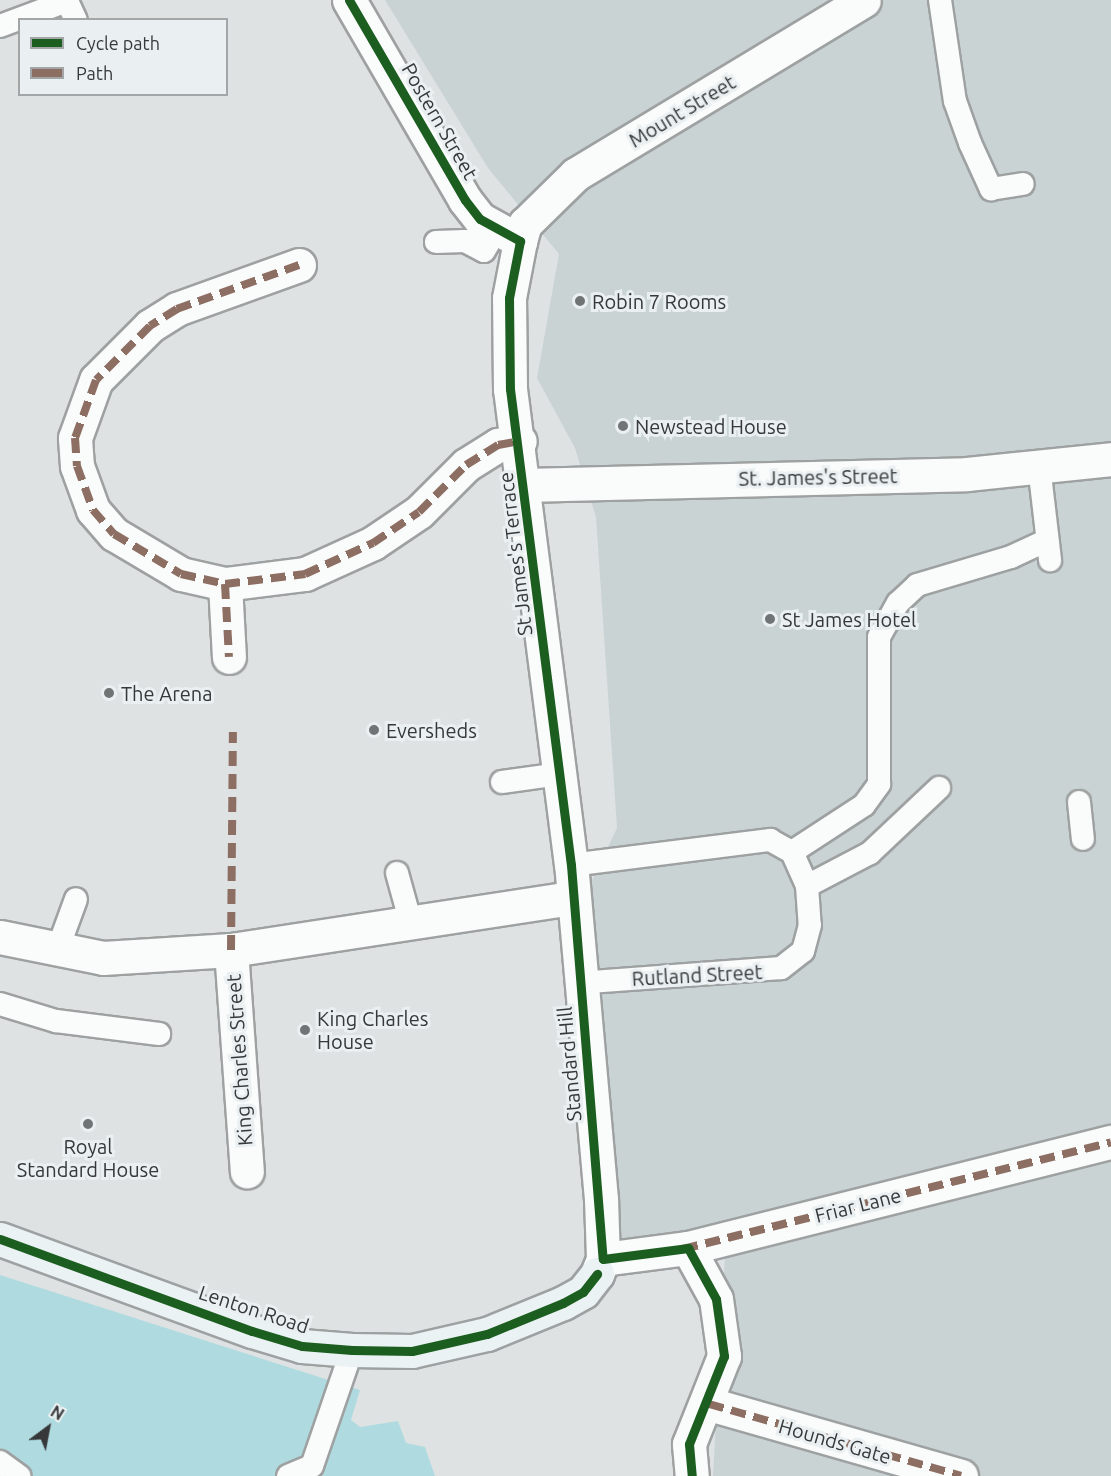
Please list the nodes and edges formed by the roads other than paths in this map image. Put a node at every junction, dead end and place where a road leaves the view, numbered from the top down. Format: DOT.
graph roads {
  1 [pos="349,0"];
  2 [pos="940,0"];
  3 [pos="847,5"];
  4 [pos="21,18"];
  5 [pos="75,18"];
  6 [pos="18,19"];
  7 [pos="0,26"];
  8 [pos="1023,184"];
  9 [pos="509,234"];
  10 [pos="436,242"];
  11 [pos="299,265"];
  12 [pos="520,441"];
  13 [pos="1111,459"];
  14 [pos="1039,466"];
  15 [pos="524,485"];
  16 [pos="225,584"];
  17 [pos="230,657"];
  18 [pos="560,774"];
  19 [pos="502,782"];
  20 [pos="939,788"];
  21 [pos="1079,802"];
  22 [pos="1083,839"];
  23 [pos="792,852"];
  24 [pos="571,865"];
  25 [pos="397,873"];
  26 [pos="807,886"];
  27 [pos="572,898"];
  28 [pos="76,899"];
  29 [pos="410,920"];
  30 [pos="0,937"];
  31 [pos="231,950"];
  32 [pos="57,951"];
  33 [pos="579,983"];
  34 [pos="0,1004"];
  35 [pos="159,1034"];
  36 [pos="1111,1142"];
  37 [pos="247,1171"];
  38 [pos="0,1239"];
  39 [pos="688,1248"];
  40 [pos="600,1266"];
  41 [pos="352,1350"];
  42 [pos="709,1404"];
  43 [pos="0,1462"];
  44 [pos="314,1471"];
  45 [pos="19,1476"];
  46 [pos="288,1476"];
  47 [pos="692,1476"];
  48 [pos="961,1476"];
  1 -- 9 [label="street, Postern Street"];
  2 -- 8 [label="lane"];
  3 -- 9 [label="street, Mount Street"];
  4 -- 5 [label="lane"];
  6 -- 7 [label="lane"];
  9 -- 10 [label="lane"];
  9 -- 12 [label="street, St James's Terrace"];
  11 -- 16 [label="street"];
  12 -- 15 [label="street, St James's Terrace"];
  12 -- 16 [label="street"];
  13 -- 14 [label="street, St. James's Street"];
  14 -- 15 [label="street, St. James's Street"];
  14 -- 23 [label="lane"];
  15 -- 18 [label="street, St James's Terrace"];
  16 -- 17 [label="street"];
  18 -- 19 [label="lane"];
  18 -- 24 [label="street, St James's Terrace"];
  20 -- 26 [label="lane"];
  21 -- 22 [label="lane"];
  23 -- 24 [label="lane"];
  23 -- 26 [label="lane, Rutland Street"];
  24 -- 27 [label="street, Standard Hill"];
  25 -- 29 [label="lane"];
  26 -- 33 [label="lane, Rutland Street"];
  27 -- 29 [label="street"];
  27 -- 33 [label="street, Standard Hill"];
  28 -- 32 [label="lane"];
  29 -- 31 [label="street"];
  30 -- 32 [label="street"];
  31 -- 32 [label="street"];
  31 -- 37 [label="street, King Charles Street"];
  33 -- 40 [label="street, Standard Hill"];
  34 -- 35 [label="lane"];
  36 -- 39 [label="street, Friar Lane"];
  38 -- 41 [label="street, Lenton Road"];
  39 -- 40 [label="street, Friar Lane"];
  39 -- 42 [label="street"];
  40 -- 41 [label="street, Lenton Road"];
  41 -- 44 [label="lane"];
  42 -- 47 [label="street"];
  42 -- 48 [label="street, Hounds Gate"];
  43 -- 45 [label="lane"];
  44 -- 46 [label="lane"];
}
